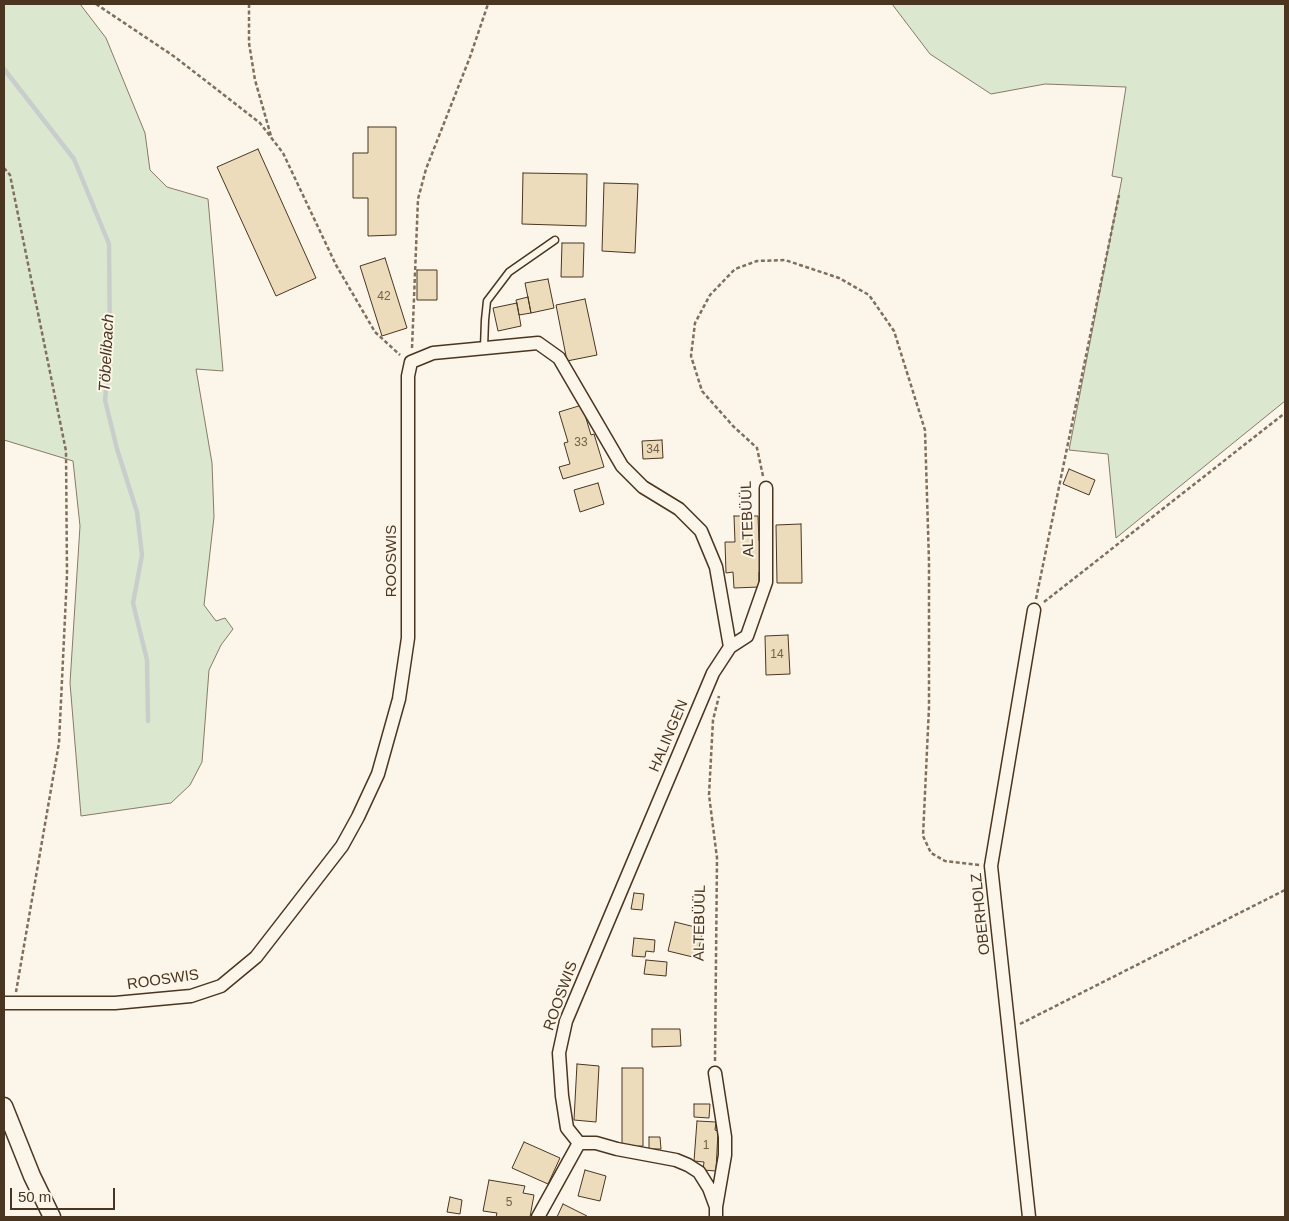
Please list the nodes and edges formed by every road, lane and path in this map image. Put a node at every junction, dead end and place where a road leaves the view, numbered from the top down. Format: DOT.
graph roads {
  1 [pos="96,4"];
  2 [pos="249,4"];
  3 [pos="488,4"];
  4 [pos="271,137"];
  5 [pos="4,168"];
  6 [pos="1119,195"];
  7 [pos="555,240"];
  8 [pos="484,348"];
  9 [pos="411,362"];
  10 [pos="1285,413"];
  11 [pos="766,488"];
  12 [pos="1034,610"];
  13 [pos="730,647"];
  14 [pos="720,693"];
  15 [pos="642,840"];
  16 [pos="991,866"];
  17 [pos="1285,890"];
  18 [pos="9,1003"];
  19 [pos="1010,1029"];
  20 [pos="715,1073"];
  21 [pos="4,1106"];
  22 [pos="579,1143"];
  23 [pos="716,1212"];
  24 [pos="52,1217"];
  25 [pos="538,1217"];
  26 [pos="1029,1217"];
  1 -- 4 [label="path"];
  2 -- 4 [label="path"];
  3 -- 9 [label="path"];
  4 -- 9 [label="path"];
  5 -- 18 [label="path"];
  6 -- 12 [label="path"];
  7 -- 8 [label="lane"];
  8 -- 9 [label="street"];
  8 -- 13 [label="street"];
  9 -- 18 [label="street, ROOSWIS"];
  10 -- 12 [label="path"];
  11 -- 13 [label="street, ALTEBÜÜL"];
  11 -- 16 [label="path, ALTEBÜÜL"];
  12 -- 16 [label="street, OBERHOLZ"];
  13 -- 15 [label="street, HALINGEN"];
  14 -- 20 [label="path, ALTEBÜÜL"];
  15 -- 22 [label="street, ROOSWIS"];
  16 -- 19 [label="street, OBERHOLZ"];
  17 -- 19 [label="path"];
  19 -- 26 [label="street, OBERHOLZ"];
  20 -- 23 [label="street"];
  21 -- 24 [label="street"];
  22 -- 23 [label="street"];
  22 -- 25 [label="street"];
}
